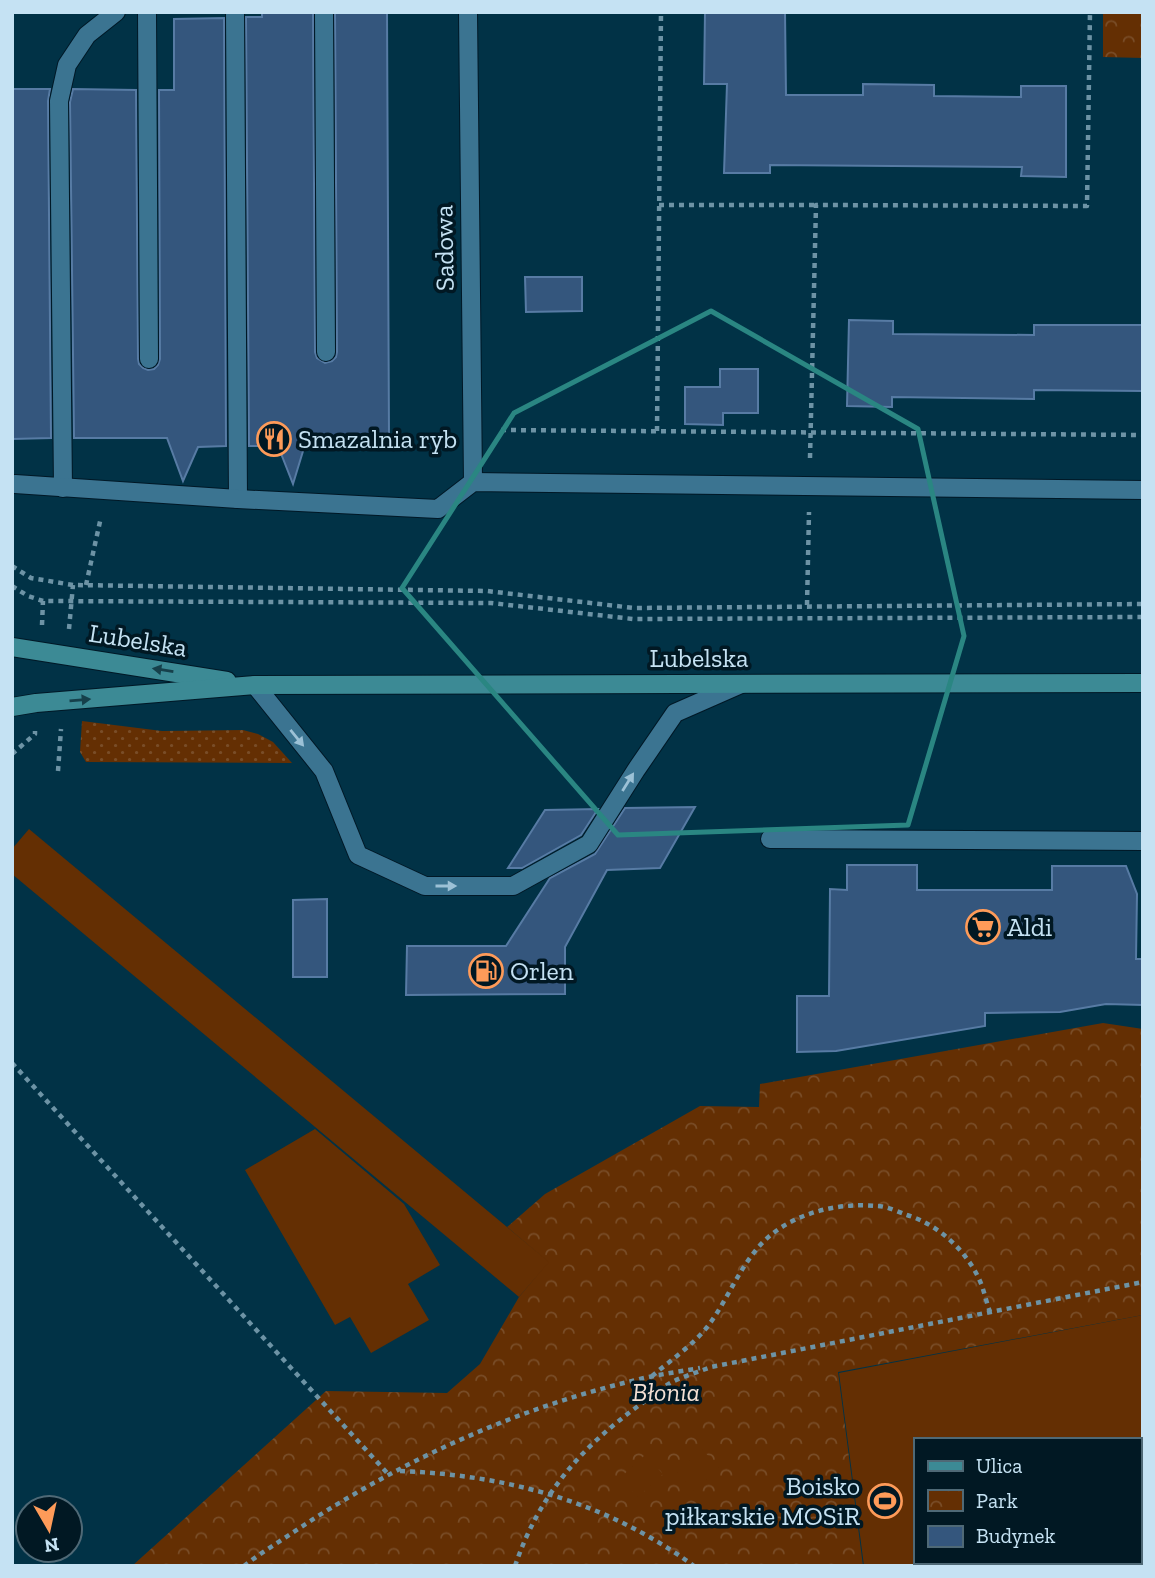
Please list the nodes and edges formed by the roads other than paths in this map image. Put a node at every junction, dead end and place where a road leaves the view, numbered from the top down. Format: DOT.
graph roads {
  1 [pos="116,12"];
  2 [pos="148,12"];
  3 [pos="236,12"];
  4 [pos="324,12"];
  5 [pos="468,12"];
  6 [pos="326,352"];
  7 [pos="149,359"];
  8 [pos="473,482"];
  9 [pos="15,484"];
  10 [pos="63,488"];
  11 [pos="1143,490"];
  12 [pos="238,499"];
  13 [pos="12,647"];
  14 [pos="1143,682"];
  15 [pos="741,684"];
  16 [pos="254,685"];
  17 [pos="12,707"];
  18 [pos="770,838"];
  19 [pos="1143,841"];
  1 -- 10 [label="street"];
  2 -- 7 [label="street"];
  3 -- 12 [label="street"];
  4 -- 6 [label="street"];
  5 -- 8 [label="street, Sadowa"];
  8 -- 11 [label="street"];
  8 -- 12 [label="street"];
  9 -- 10 [label="street"];
  10 -- 12 [label="street"];
  16 -- 13 [label="main road, Lubelska, one-way"];
  14 -- 15 [label="main road, Lubelska"];
  15 -- 16 [label="main road, Lubelska"];
  16 -- 15 [label="street, one-way"];
  17 -- 16 [label="main road, Lubelska, one-way"];
  18 -- 19 [label="street"];
}
